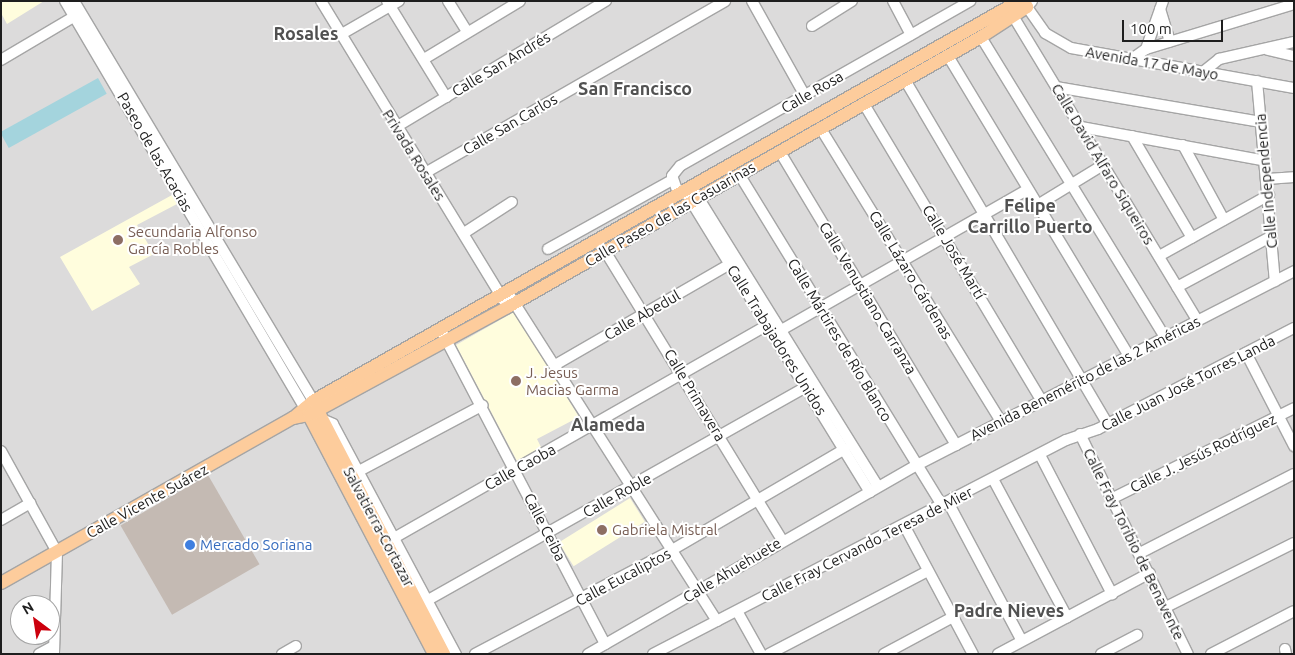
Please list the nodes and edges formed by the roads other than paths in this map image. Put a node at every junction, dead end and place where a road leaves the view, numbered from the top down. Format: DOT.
graph roads {
  1 [pos="321,1"];
  2 [pos="448,1"];
  3 [pos="520,1"];
  4 [pos="606,1"];
  5 [pos="725,1"];
  6 [pos="752,1"];
  7 [pos="852,1"];
  8 [pos="893,1"];
  9 [pos="970,1"];
  10 [pos="69,2"];
  11 [pos="392,3"];
  12 [pos="1164,4"];
  13 [pos="1294,4"];
  14 [pos="505,5"];
  15 [pos="1019,6"];
  16 [pos="78,15"];
  17 [pos="812,26"];
  18 [pos="467,32"];
  19 [pos="340,35"];
  20 [pos="911,35"];
  21 [pos="981,37"];
  22 [pos="1170,42"];
  23 [pos="1294,42"];
  24 [pos="1146,49"];
  25 [pos="1266,50"];
  26 [pos="948,56"];
  27 [pos="1294,56"];
  28 [pos="1133,58"];
  29 [pos="424,59"];
  30 [pos="1,60"];
  31 [pos="1203,72"];
  32 [pos="905,80"];
  33 [pos="1257,81"];
  34 [pos="1056,87"];
  35 [pos="1294,88"];
  36 [pos="805,96"];
  37 [pos="446,97"];
  38 [pos="864,104"];
  39 [pos="1261,122"];
  40 [pos="396,126"];
  41 [pos="1081,126"];
  42 [pos="821,129"];
  43 [pos="1132,136"];
  44 [pos="1183,146"];
  45 [pos="780,152"];
  46 [pos="1266,161"];
  47 [pos="1103,165"];
  48 [pos="425,172"];
  49 [pos="739,174"];
  50 [pos="1294,177"];
  51 [pos="1268,180"];
  52 [pos="1073,184"];
  53 [pos="679,186"];
  54 [pos="1027,190"];
  55 [pos="1269,195"];
  56 [pos="694,200"];
  57 [pos="512,202"];
  58 [pos="1036,206"];
  59 [pos="987,213"];
  60 [pos="1224,220"];
  61 [pos="464,233"];
  62 [pos="944,236"];
  63 [pos="1272,236"];
  64 [pos="1192,238"];
  65 [pos="548,249"];
  66 [pos="605,251"];
  67 [pos="1159,256"];
  68 [pos="902,259"];
  69 [pos="730,264"];
  70 [pos="1294,272"];
  71 [pos="1274,281"];
  72 [pos="860,283"];
  73 [pos="1178,287"];
  74 [pos="508,300"];
  75 [pos="819,306"];
  76 [pos="644,313"];
  77 [pos="1197,320"];
  78 [pos="774,328"];
  79 [pos="1294,328"];
  80 [pos="444,336"];
  81 [pos="1165,337"];
  82 [pos="1246,353"];
  83 [pos="1129,356"];
  84 [pos="555,365"];
  85 [pos="682,375"];
  86 [pos="1084,380"];
  87 [pos="806,387"];
  88 [pos="1042,401"];
  89 [pos="483,405"];
  90 [pos="1294,408"];
  91 [pos="313,410"];
  92 [pos="1279,416"];
  93 [pos="1001,422"];
  94 [pos="1108,424"];
  95 [pos="593,427"];
  96 [pos="1080,434"];
  97 [pos="720,437"];
  98 [pos="956,445"];
  99 [pos="1294,446"];
  100 [pos="845,449"];
  101 [pos="1040,455"];
  102 [pos="3,458"];
  103 [pos="917,465"];
  104 [pos="515,468"];
  105 [pos="359,471"];
  106 [pos="1294,474"];
  107 [pos="993,479"];
  108 [pos="631,487"];
  109 [pos="874,490"];
  110 [pos="1113,498"];
  111 [pos="758,500"];
  112 [pos="31,503"];
  113 [pos="945,503"];
  114 [pos="1,520"];
  115 [pos="904,525"];
  116 [pos="548,533"];
  117 [pos="394,538"];
  118 [pos="782,540"];
  119 [pos="1294,543"];
  120 [pos="672,550"];
  121 [pos="57,552"];
  122 [pos="1140,553"];
  123 [pos="928,571"];
  124 [pos="1150,573"];
  125 [pos="1,583"];
  126 [pos="699,590"];
  127 [pos="1112,594"];
  128 [pos="583,599"];
  129 [pos="428,600"];
  130 [pos="1166,607"];
  131 [pos="737,611"];
  132 [pos="1294,611"];
  133 [pos="953,617"];
  134 [pos="1067,618"];
  135 [pos="717,621"];
  136 [pos="1137,635"];
  137 [pos="1022,641"];
  138 [pos="605,644"];
  139 [pos="296,646"];
  140 [pos="54,650"];
  141 [pos="39,654"];
  142 [pos="282,654"];
  143 [pos="434,654"];
  144 [pos="444,654"];
  145 [pos="456,654"];
  146 [pos="475,654"];
  147 [pos="588,654"];
  148 [pos="653,654"];
  149 [pos="761,654"];
  150 [pos="769,654"];
  151 [pos="884,654"];
  152 [pos="972,654"];
  153 [pos="998,654"];
  154 [pos="1101,654"];
  155 [pos="1188,654"];
  156 [pos="1211,654"];
  1 -- 19 [label="street, Privada Rosales"];
  2 -- 18 [label="street"];
  3 -- 14 [label="street"];
  4 -- 37 [label="street, Calle San Andrés"];
  5 -- 48 [label="street, Calle San Carlos"];
  6 -- 36 [label="street"];
  7 -- 17 [label="street"];
  8 -- 20 [label="street"];
  9 -- 20 [label="street, Calle Rosa"];
  10 -- 16 [label="street, Paseo de las Acacias"];
  11 -- 19 [label="street"];
  11 -- 29 [label="street"];
  12 -- 22 [label="street"];
  12 -- 24 [label="street"];
  13 -- 22 [label="street"];
  14 -- 18 [label="street"];
  15 -- 21 [label="main road, Calle Paseo de las Casuarinas"];
  15 -- 28 [label="street, Avenida 17 de Mayo"];
  15 -- 34 [label="street, Calle David Alfaro Siqueiros"];
  15 -- 53 [label="main road, Calle Paseo de las Casuarinas"];
  16 -- 30 [label="street"];
  16 -- 91 [label="street, Paseo de las Acacias"];
  18 -- 29 [label="street"];
  19 -- 40 [label="street, Privada Rosales"];
  20 -- 36 [label="street, Calle Rosa"];
  21 -- 26 [label="main road, Calle Paseo de las Casuarinas"];
  21 -- 52 [label="street"];
  22 -- 24 [label="street"];
  23 -- 25 [label="street"];
  24 -- 28 [label="street"];
  25 -- 27 [label="street"];
  25 -- 31 [label="street"];
  26 -- 32 [label="main road, Calle Paseo de las Casuarinas"];
  26 -- 54 [label="street"];
  28 -- 31 [label="street, Avenida 17 de Mayo"];
  29 -- 37 [label="street"];
  31 -- 33 [label="street, Avenida 17 de Mayo"];
  32 -- 38 [label="main road, Calle Paseo de las Casuarinas"];
  32 -- 59 [label="street"];
  33 -- 35 [label="street, Avenida 17 de Mayo"];
  33 -- 39 [label="street, Calle Independencia"];
  34 -- 39 [label="street"];
  34 -- 41 [label="street, Calle David Alfaro Siqueiros"];
  36 -- 53 [label="street, Calle Rosa"];
  37 -- 40 [label="street, Calle San Andrés"];
  38 -- 42 [label="main road, Calle Paseo de las Casuarinas"];
  38 -- 62 [label="street, Calle José Martí"];
  39 -- 46 [label="street, Calle Independencia"];
  40 -- 48 [label="street, Privada Rosales"];
  41 -- 43 [label="street"];
  41 -- 47 [label="street, Calle David Alfaro Siqueiros"];
  42 -- 45 [label="main road, Calle Paseo de las Casuarinas"];
  42 -- 68 [label="street, Calle Lázaro Cárdenas"];
  43 -- 44 [label="street"];
  43 -- 64 [label="street"];
  44 -- 46 [label="street"];
  44 -- 60 [label="street"];
  45 -- 49 [label="main road, Calle Paseo de las Casuarinas"];
  45 -- 72 [label="street, Calle Venustiano Carranza"];
  46 -- 51 [label="street, Calle Independencia"];
  47 -- 52 [label="street"];
  47 -- 67 [label="street, Calle David Alfaro Siqueiros"];
  48 -- 61 [label="street, Privada Rosales"];
  49 -- 56 [label="main road, Calle Paseo de las Casuarinas"];
  49 -- 75 [label="street, Calle Mártires de Río Blanco"];
  50 -- 51 [label="street"];
  51 -- 55 [label="street, Calle Independencia"];
  52 -- 58 [label="street"];
  52 -- 81 [label="street"];
  53 -- 56 [label="street, Calle Trabajadores Unidos"];
  53 -- 65 [label="street"];
  53 -- 74 [label="main road, Calle Paseo de las Casuarinas"];
  54 -- 58 [label="street"];
  54 -- 59 [label="street, Calle Caoba"];
  55 -- 60 [label="street"];
  55 -- 63 [label="street, Calle Independencia"];
  56 -- 66 [label="main road, Calle Paseo de las Casuarinas"];
  56 -- 69 [label="street, Calle Trabajadores Unidos"];
  56 -- 78 [label="street, Calle Trabajadores Unidos"];
  57 -- 61 [label="street"];
  58 -- 83 [label="street"];
  59 -- 62 [label="street, Calle Caoba"];
  59 -- 86 [label="street"];
  60 -- 64 [label="street"];
  61 -- 74 [label="street, Privada Rosales"];
  62 -- 68 [label="street, Calle Caoba"];
  62 -- 88 [label="street, Calle José Martí"];
  63 -- 71 [label="street, Calle Independencia"];
  63 -- 73 [label="street"];
  64 -- 67 [label="street"];
  66 -- 74 [label="main road, Calle Paseo de las Casuarinas"];
  66 -- 76 [label="street, Calle Primavera"];
  67 -- 73 [label="street, Calle David Alfaro Siqueiros"];
  68 -- 72 [label="street, Calle Caoba"];
  68 -- 93 [label="street, Calle Lázaro Cárdenas"];
  69 -- 76 [label="street, Calle Abedul"];
  69 -- 78 [label="street, Calle Trabajadores Unidos"];
  70 -- 71 [label="street, Avenida Benemérito de las 2 Américas"];
  71 -- 77 [label="street, Avenida Benemérito de las 2 Américas"];
  72 -- 75 [label="street, Calle Caoba"];
  72 -- 98 [label="street, Calle Venustiano Carranza"];
  73 -- 77 [label="street, Calle David Alfaro Siqueiros"];
  74 -- 80 [label="main road, Calle Paseo de las Casuarinas"];
  74 -- 84 [label="street, Privada Rosales"];
  75 -- 78 [label="street, Calle Caoba"];
  75 -- 103 [label="street, Calle Mártires de Río Blanco"];
  76 -- 84 [label="street, Calle Abedul"];
  76 -- 85 [label="street, Calle Primavera"];
  77 -- 81 [label="street, Avenida Benemérito de las 2 Américas"];
  78 -- 85 [label="street, Calle Caoba"];
  78 -- 87 [label="street, Calle Trabajadores Unidos"];
  78 -- 109 [label="street, Calle Trabajadores Unidos"];
  79 -- 82 [label="street, Calle Juan José Torres Landa"];
  80 -- 89 [label="street, Calle Ceiba"];
  80 -- 91 [label="main road, Calle Paseo de las Casuarinas"];
  81 -- 83 [label="street, Avenida Benemérito de las 2 Américas"];
  82 -- 92 [label="street"];
  82 -- 94 [label="street, Calle Juan José Torres Landa"];
  83 -- 86 [label="street, Avenida Benemérito de las 2 Américas"];
  84 -- 95 [label="street, Privada Rosales"];
  85 -- 95 [label="street, Calle Caoba"];
  85 -- 97 [label="street, Calle Primavera"];
  86 -- 88 [label="street, Avenida Benemérito de las 2 Américas"];
  86 -- 94 [label="street"];
  87 -- 97 [label="street, Calle Roble"];
  87 -- 100 [label="street, Calle Trabajadores Unidos"];
  88 -- 93 [label="street, Avenida Benemérito de las 2 Américas"];
  89 -- 104 [label="street, Calle Ceiba"];
  89 -- 105 [label="street"];
  90 -- 92 [label="street, Calle J. Jesús Rodríguez"];
  91 -- 105 [label="street, Paseo de las Acacias"];
  91 -- 121 [label="main road, Calle Vicente Suárez"];
  91 -- 143 [label="main road, Salvatierra-Cortazar"];
  91 -- 144 [label="main road, Salvatierra-Cortazar"];
  92 -- 99 [label="street"];
  92 -- 110 [label="street, Calle J. Jesús Rodríguez"];
  93 -- 98 [label="street, Avenida Benemérito de las 2 Américas"];
  94 -- 96 [label="street, Calle Juan José Torres Landa"];
  95 -- 104 [label="street, Calle Caoba"];
  95 -- 108 [label="street, Privada Rosales"];
  96 -- 101 [label="street, Calle Fray Cervando Teresa de Mier"];
  96 -- 110 [label="street, Calle Fray Toribio de Benavente"];
  97 -- 108 [label="street, Calle Roble"];
  97 -- 111 [label="street, Calle Primavera"];
  98 -- 103 [label="street, Avenida Benemérito de las 2 Américas"];
  100 -- 109 [label="street, Calle Trabajadores Unidos"];
  100 -- 111 [label="street, Calle Eucaliptos"];
  101 -- 107 [label="street, Calle Fray Cervando Teresa de Mier"];
  101 -- 127 [label="street"];
  102 -- 112 [label="street"];
  103 -- 109 [label="street, Avenida Benemérito de las 2 Américas"];
  103 -- 113 [label="street, Calle Mártires de Río Blanco"];
  104 -- 116 [label="street, Calle Ceiba"];
  104 -- 117 [label="street, Calle Caoba"];
  105 -- 117 [label="street, Paseo de las Acacias"];
  106 -- 122 [label="street"];
  107 -- 113 [label="street, Calle Fray Cervando Teresa de Mier"];
  107 -- 134 [label="street"];
  108 -- 116 [label="street, Calle Roble"];
  108 -- 120 [label="street, Privada Rosales"];
  109 -- 118 [label="street, Calle Ahuehuete"];
  110 -- 122 [label="street, Calle Fray Toribio de Benavente"];
  111 -- 118 [label="street, Calle Primavera"];
  111 -- 120 [label="street, Calle Eucaliptos"];
  112 -- 114 [label="street"];
  112 -- 121 [label="street"];
  113 -- 115 [label="street, Calle Fray Cervando Teresa de Mier"];
  113 -- 137 [label="street, Calle Mártires de Río Blanco"];
  115 -- 123 [label="street"];
  115 -- 131 [label="street, Calle Fray Cervando Teresa de Mier"];
  116 -- 128 [label="street, Calle Ceiba"];
  116 -- 129 [label="street, Calle Roble"];
  117 -- 129 [label="street, Paseo de las Acacias"];
  118 -- 126 [label="street, Calle Ahuehuete"];
  119 -- 130 [label="street"];
  120 -- 126 [label="street, Privada Rosales"];
  120 -- 128 [label="street, Calle Eucaliptos"];
  121 -- 125 [label="main road, Calle Vicente Suárez"];
  121 -- 140 [label="street"];
  122 -- 124 [label="street, Calle Fray Toribio de Benavente"];
  123 -- 133 [label="street"];
  123 -- 150 [label="street"];
  124 -- 127 [label="street"];
  124 -- 130 [label="street, Calle Fray Toribio de Benavente"];
  126 -- 135 [label="street, Privada Rosales"];
  126 -- 138 [label="street, Calle Ahuehuete"];
  127 -- 134 [label="street"];
  128 -- 138 [label="street, Calle Ceiba"];
  128 -- 146 [label="street, Calle Eucaliptos"];
  129 -- 145 [label="street, Paseo de las Acacias"];
  130 -- 155 [label="street, Calle Fray Toribio de Benavente"];
  131 -- 135 [label="street, Calle Fray Cervando Teresa de Mier"];
  131 -- 149 [label="street"];
  132 -- 156 [label="street"];
  133 -- 151 [label="street"];
  133 -- 152 [label="street"];
  134 -- 137 [label="street"];
  135 -- 148 [label="street, Calle Fray Cervando Teresa de Mier"];
  136 -- 154 [label="street"];
  137 -- 153 [label="street"];
  138 -- 147 [label="street, Calle Ahuehuete"];
  139 -- 142 [label="street"];
  140 -- 141 [label="street"];
}
